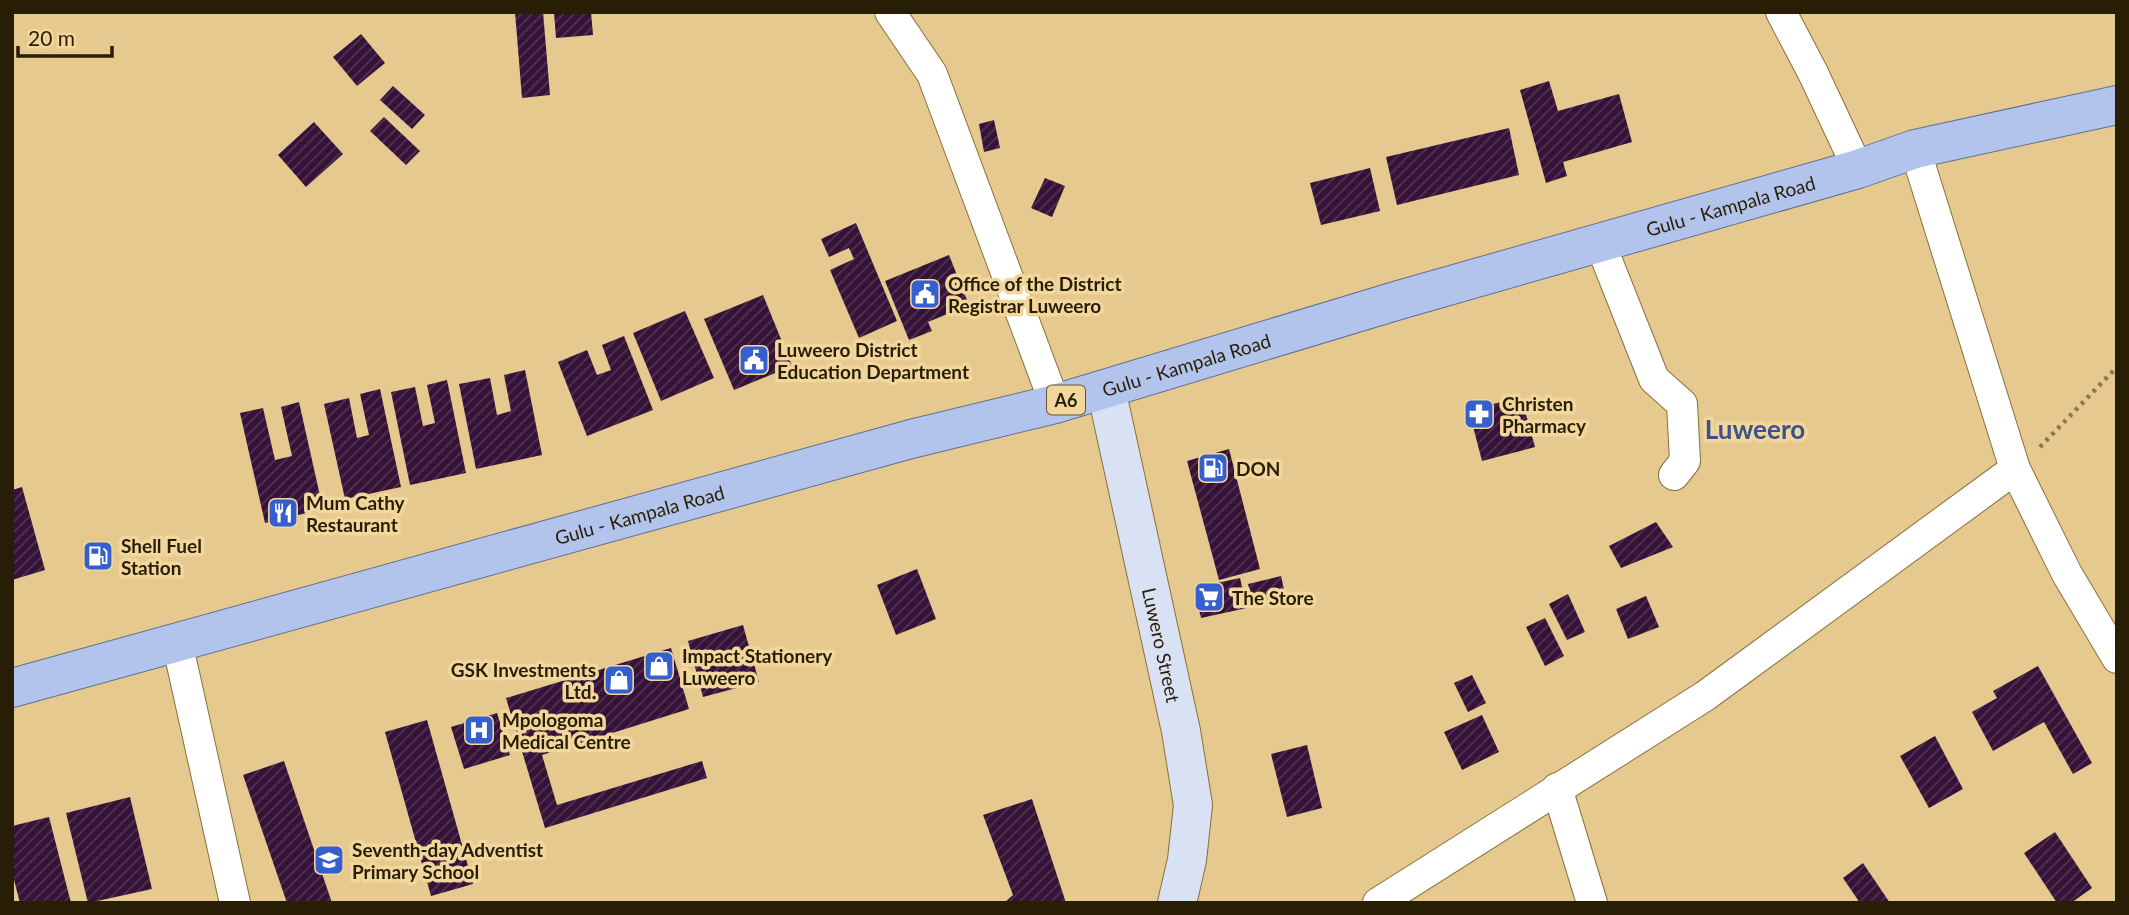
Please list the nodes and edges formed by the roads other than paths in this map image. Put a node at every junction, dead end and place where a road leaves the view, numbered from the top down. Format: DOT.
graph roads {
  1 [pos="890,12"];
  2 [pos="1781,12"];
  3 [pos="2117,105"];
  4 [pos="1915,149"];
  5 [pos="1858,169"];
  6 [pos="1600,243"];
  7 [pos="1106,389"];
  8 [pos="1055,404"];
  9 [pos="2015,469"];
  10 [pos="1674,475"];
  11 [pos="177,642"];
  12 [pos="2117,658"];
  13 [pos="12,688"];
  14 [pos="1557,788"];
  15 [pos="235,903"];
  16 [pos="1177,903"];
  17 [pos="1378,903"];
  18 [pos="1592,903"];
  1 -- 8 [label="street"];
  2 -- 5 [label="street"];
  3 -- 4 [label="main road, Gulu - Kampala Road / A6"];
  4 -- 5 [label="main road, Gulu - Kampala Road / A6"];
  4 -- 9 [label="street"];
  5 -- 6 [label="main road, Gulu - Kampala Road / A6"];
  6 -- 7 [label="main road, Gulu - Kampala Road / A6"];
  6 -- 10 [label="street"];
  7 -- 8 [label="main road, Gulu - Kampala Road / A6"];
  7 -- 16 [label="main road, Luwero Street"];
  8 -- 11 [label="main road, Gulu - Kampala Road / A6"];
  9 -- 12 [label="street"];
  9 -- 14 [label="street"];
  11 -- 13 [label="main road, Gulu - Kampala Road / A6"];
  11 -- 15 [label="street"];
  14 -- 17 [label="street"];
  14 -- 18 [label="street"];
}
